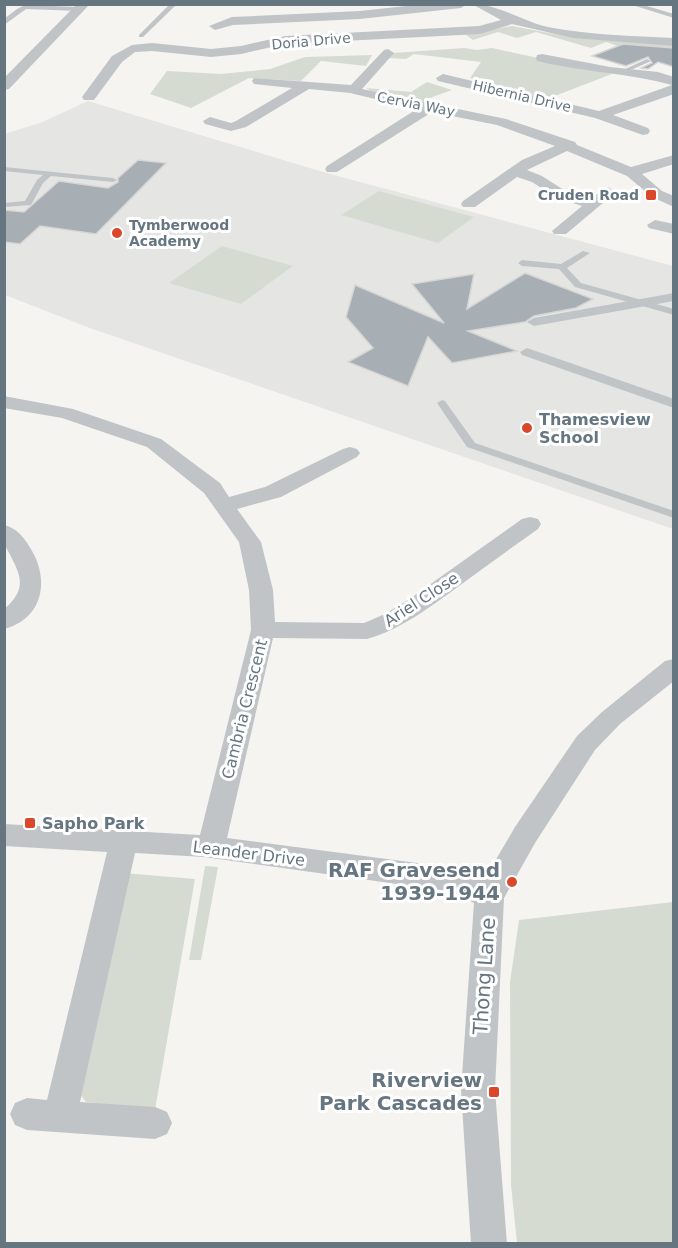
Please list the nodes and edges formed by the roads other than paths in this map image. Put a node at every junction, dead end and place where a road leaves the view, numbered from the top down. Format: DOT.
graph roads {
  1 [pos="174,4"];
  2 [pos="461,4"];
  3 [pos="478,4"];
  4 [pos="632,4"];
  5 [pos="82,7"];
  6 [pos="392,8"];
  7 [pos="674,16"];
  8 [pos="511,21"];
  9 [pos="4,23"];
  10 [pos="215,26"];
  11 [pos="141,36"];
  12 [pos="674,42"];
  13 [pos="388,53"];
  14 [pos="542,58"];
  15 [pos="647,61"];
  16 [pos="624,71"];
  17 [pos="443,78"];
  18 [pos="259,81"];
  19 [pos="674,82"];
  20 [pos="4,86"];
  21 [pos="305,86"];
  22 [pos="354,89"];
  23 [pos="674,89"];
  24 [pos="108,94"];
  25 [pos="431,106"];
  26 [pos="600,115"];
  27 [pos="210,128"];
  28 [pos="643,131"];
  29 [pos="570,145"];
  30 [pos="674,159"];
  31 [pos="4,169"];
  32 [pos="332,169"];
  33 [pos="515,171"];
  34 [pos="632,173"];
  35 [pos="49,174"];
  36 [pos="113,180"];
  37 [pos="608,192"];
  38 [pos="674,202"];
  39 [pos="469,204"];
  40 [pos="593,204"];
  41 [pos="4,205"];
  42 [pos="655,225"];
  43 [pos="674,229"];
  44 [pos="560,231"];
  45 [pos="586,253"];
  46 [pos="522,263"];
  47 [pos="562,267"];
  48 [pos="674,297"];
  49 [pos="641,303"];
  50 [pos="674,312"];
  51 [pos="534,322"];
  52 [pos="527,352"];
  53 [pos="4,402"];
  54 [pos="442,403"];
  55 [pos="674,404"];
  56 [pos="350,453"];
  57 [pos="226,505"];
  58 [pos="674,515"];
  59 [pos="530,524"];
  60 [pos="4,532"];
  61 [pos="4,621"];
  62 [pos="263,630"];
  63 [pos="674,667"];
  64 [pos="4,835"];
  65 [pos="124,841"];
  66 [pos="211,847"];
  67 [pos="489,897"];
  68 [pos="27,1114"];
  69 [pos="60,1117"];
  70 [pos="155,1122"];
  71 [pos="489,1244"];
  1 -- 11 [label="lane"];
  2 -- 6 [label="street"];
  3 -- 8 [label="street"];
  4 -- 7 [label="lane"];
  5 -- 9 [label="lane"];
  5 -- 20 [label="street"];
  6 -- 10 [label="street"];
  8 -- 12 [label="street"];
  8 -- 24 [label="street, Doria Drive"];
  13 -- 22 [label="street"];
  14 -- 16 [label="street"];
  15 -- 16 [label="lane"];
  16 -- 19 [label="street"];
  17 -- 26 [label="street, Hibernia Drive"];
  18 -- 21 [label="street, Cervia Way"];
  21 -- 22 [label="street, Cervia Way"];
  21 -- 27 [label="street"];
  22 -- 25 [label="street, Cervia Way"];
  23 -- 26 [label="street"];
  25 -- 29 [label="street, Cervia Way"];
  25 -- 32 [label="street"];
  26 -- 28 [label="street, Hibernia Drive"];
  29 -- 33 [label="street"];
  29 -- 34 [label="street, Cervia Way"];
  30 -- 34 [label="street"];
  31 -- 35 [label="lane"];
  33 -- 39 [label="street"];
  33 -- 40 [label="street"];
  34 -- 38 [label="street, Cervia Way"];
  35 -- 36 [label="lane"];
  35 -- 41 [label="lane"];
  37 -- 40 [label="street"];
  40 -- 44 [label="street"];
  42 -- 43 [label="street"];
  45 -- 47 [label="lane"];
  46 -- 47 [label="lane"];
  47 -- 49 [label="lane"];
  48 -- 49 [label="street"];
  49 -- 50 [label="lane"];
  49 -- 51 [label="street"];
  52 -- 55 [label="street"];
  53 -- 57 [label="street, Cambria Crescent"];
  54 -- 58 [label="lane"];
  56 -- 57 [label="street"];
  57 -- 62 [label="street, Cambria Crescent"];
  59 -- 62 [label="street, Ariel Close"];
  60 -- 61 [label="street"];
  62 -- 66 [label="street, Cambria Crescent"];
  63 -- 67 [label="street, Thong Lane"];
  64 -- 65 [label="street, Leander Drive"];
  65 -- 66 [label="street, Leander Drive"];
  65 -- 69 [label="street"];
  66 -- 67 [label="street, Leander Drive"];
  67 -- 71 [label="street, Thong Lane"];
  68 -- 69 [label="street"];
  69 -- 70 [label="street"];
}
